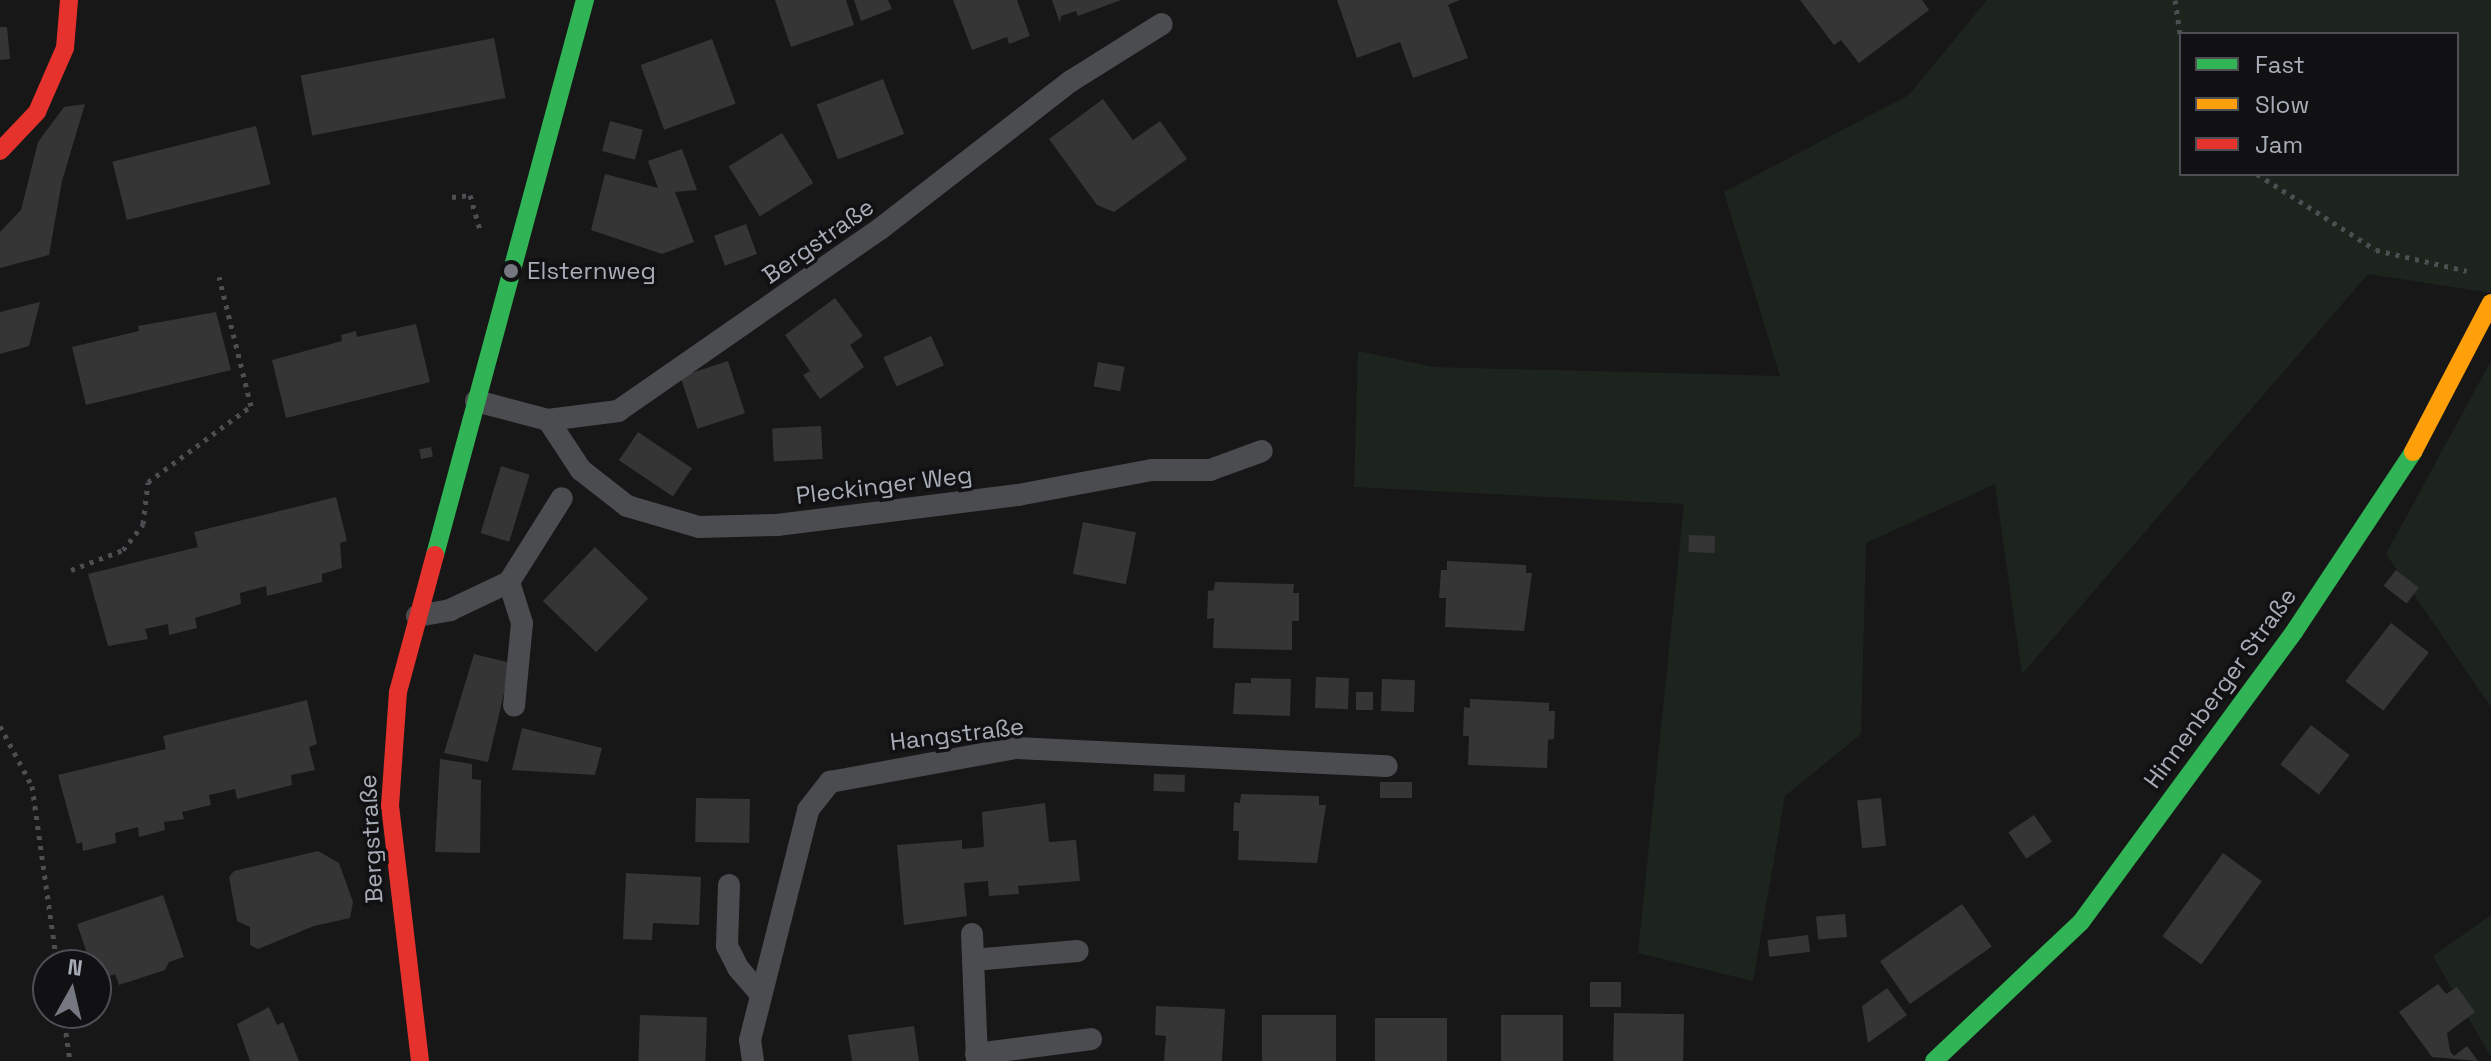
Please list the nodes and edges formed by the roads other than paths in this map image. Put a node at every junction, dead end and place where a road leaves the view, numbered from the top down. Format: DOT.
graph roads {
  1 [pos="69,0"];
  2 [pos="585,0"];
  3 [pos="1162,24"];
  4 [pos="0,151"];
  5 [pos="2491,303"];
  6 [pos="476,401"];
  7 [pos="548,420"];
  8 [pos="1262,451"];
  9 [pos="562,498"];
  10 [pos="509,582"];
  11 [pos="417,616"];
  12 [pos="514,706"];
  13 [pos="1387,766"];
  14 [pos="729,885"];
  15 [pos="972,934"];
  16 [pos="1078,951"];
  17 [pos="973,960"];
  18 [pos="761,994"];
  19 [pos="1091,1039"];
  20 [pos="976,1057"];
  21 [pos="420,1061"];
  22 [pos="753,1061"];
  23 [pos="1934,1061"];
  1 -- 4 [label="street"];
  2 -- 6 [label="street, Bergstraße"];
  3 -- 7 [label="lane, Bergstraße"];
  5 -- 23 [label="street, Hinnenberger Straße"];
  6 -- 7 [label="lane, Bergstraße"];
  6 -- 11 [label="street, Bergstraße"];
  7 -- 8 [label="lane, Pleckinger Weg"];
  9 -- 10 [label="lane"];
  10 -- 11 [label="lane"];
  10 -- 12 [label="lane"];
  11 -- 21 [label="street, Bergstraße"];
  13 -- 18 [label="lane, Hangstraße"];
  14 -- 18 [label="lane"];
  15 -- 17 [label="lane"];
  16 -- 17 [label="lane"];
  17 -- 20 [label="lane"];
  18 -- 22 [label="lane, Hangstraße"];
  19 -- 20 [label="lane"];
}
